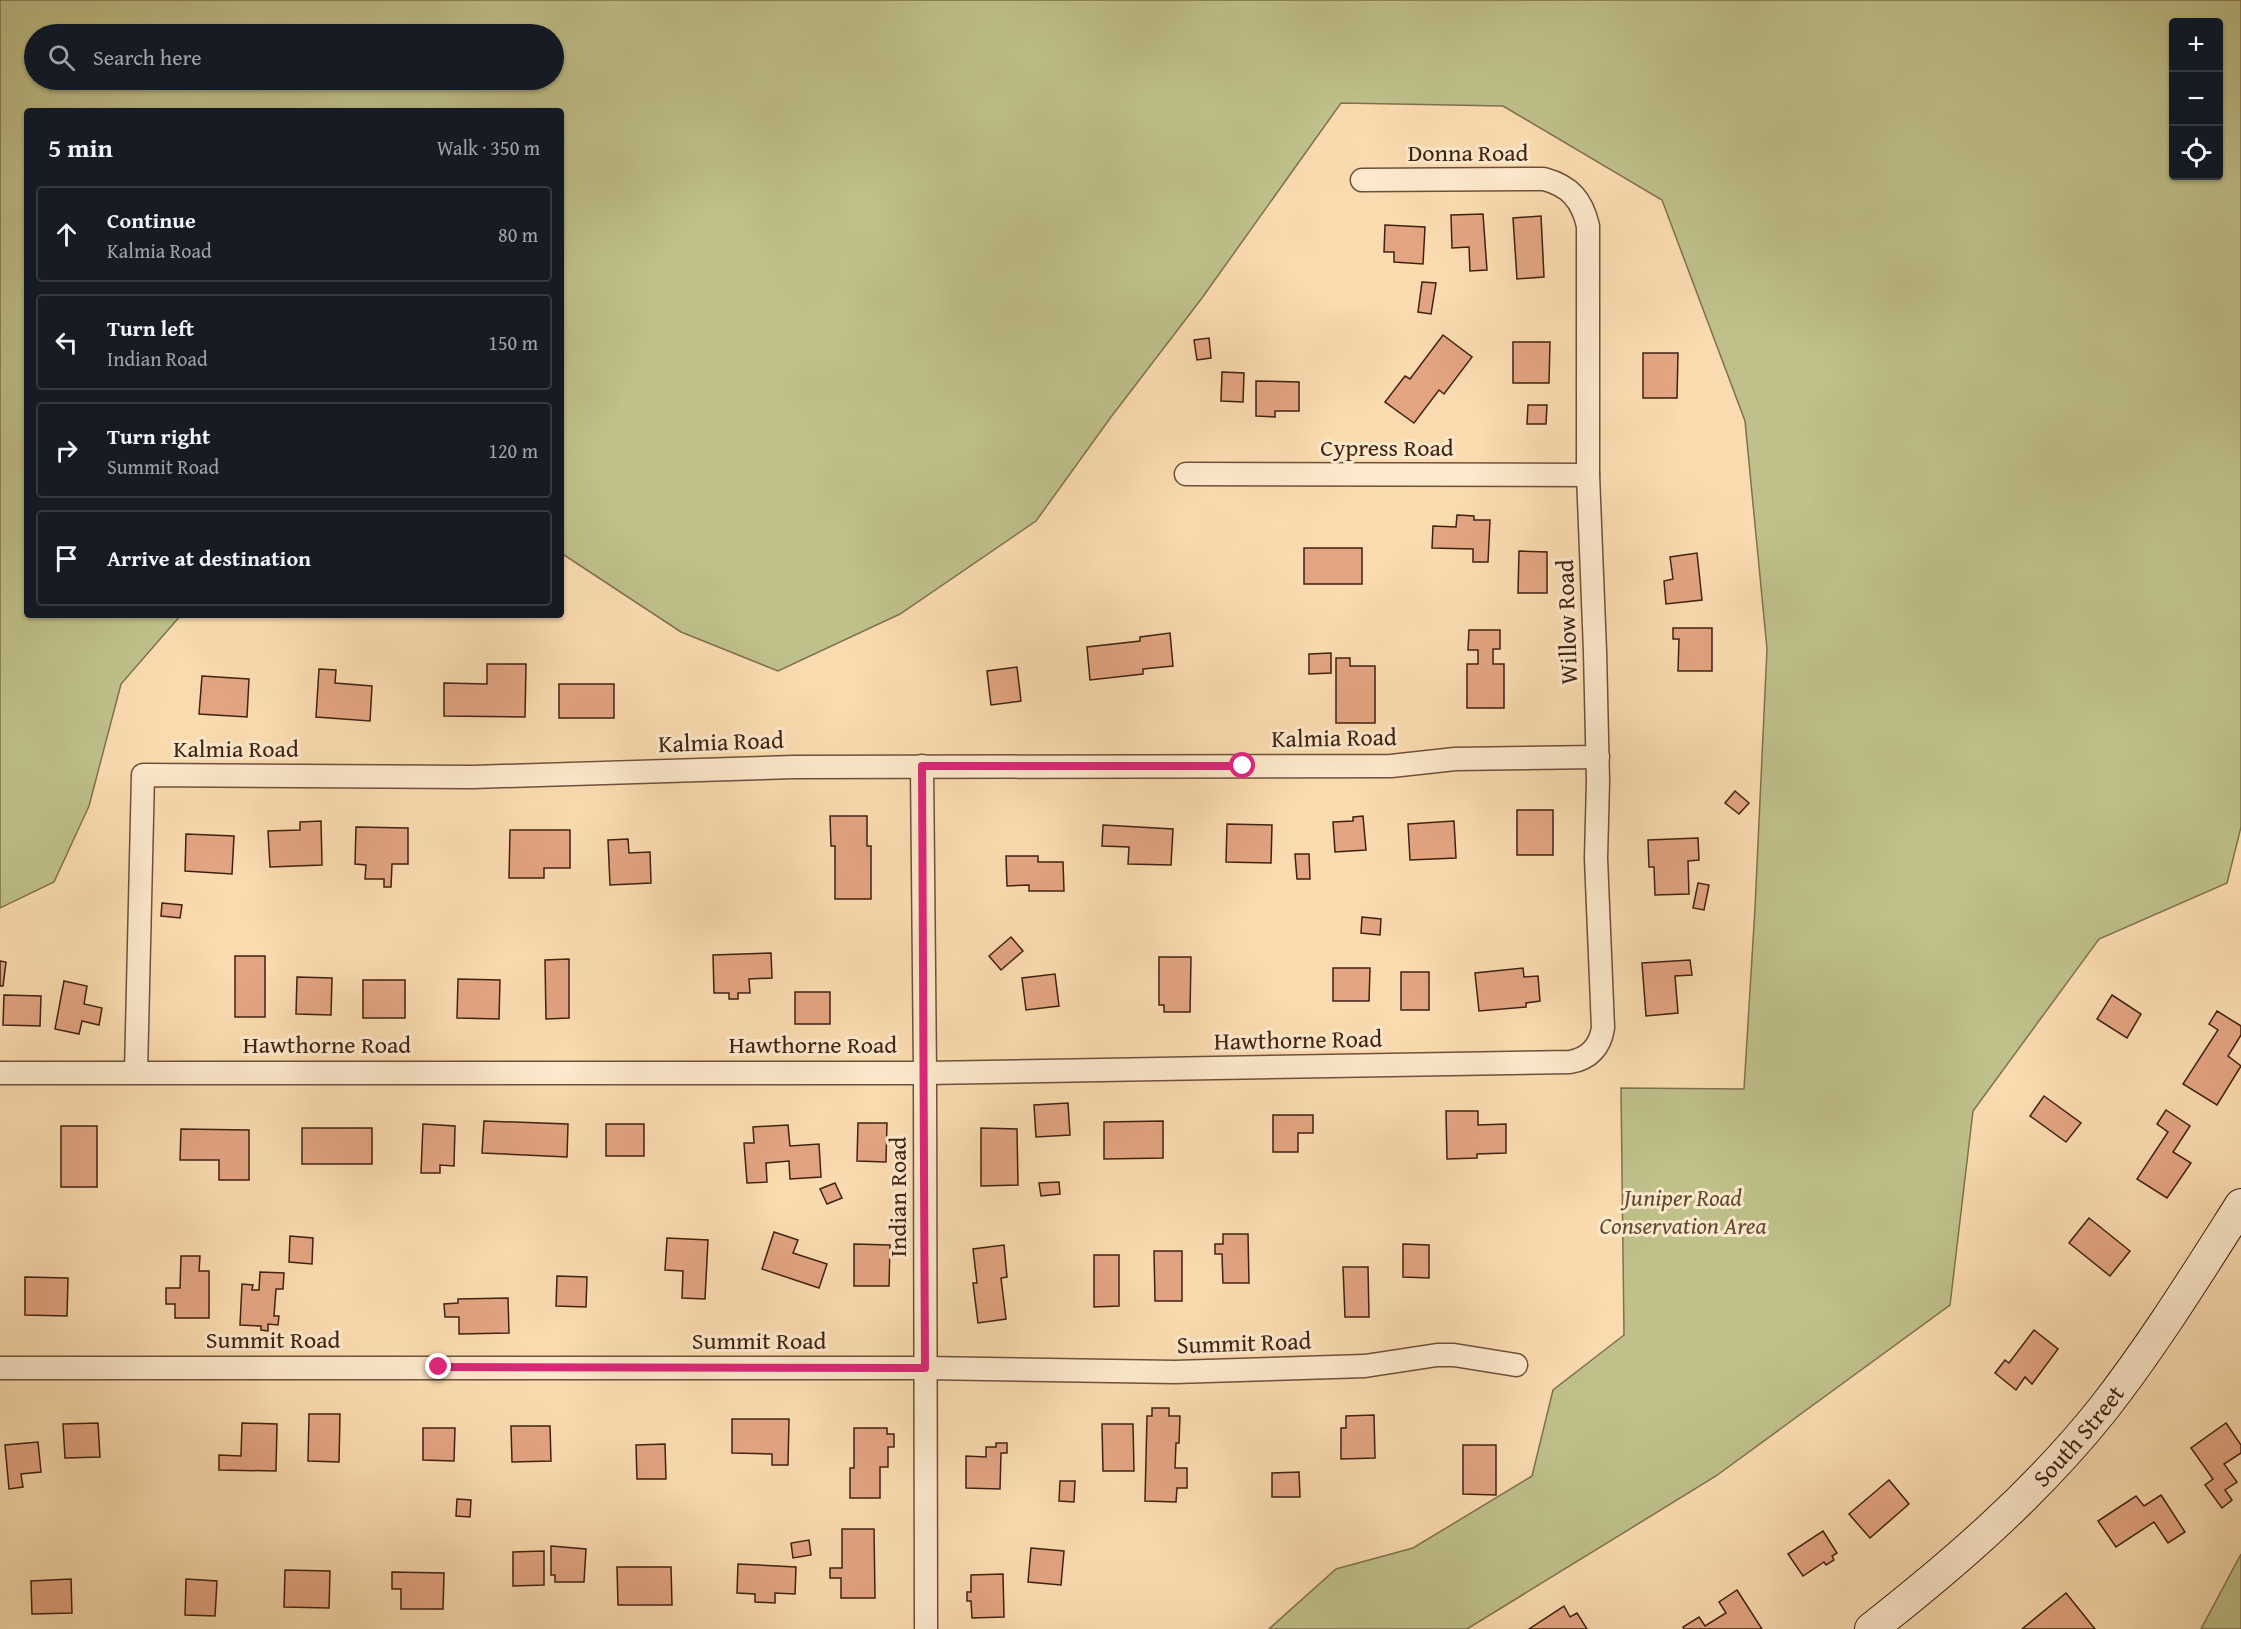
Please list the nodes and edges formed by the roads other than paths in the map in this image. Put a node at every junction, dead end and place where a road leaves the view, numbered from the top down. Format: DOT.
graph roads {
  1 [pos="1362,180"];
  2 [pos="1572,193"];
  3 [pos="1186,474"];
  4 [pos="1588,475"];
  5 [pos="1598,757"];
  6 [pos="922,766"];
  7 [pos="1594,1051"];
  8 [pos="136,1072"];
  9 [pos="0,1073"];
  10 [pos="925,1073"];
  11 [pos="2241,1205"];
  12 [pos="1516,1365"];
  13 [pos="0,1368"];
  14 [pos="925,1368"];
  15 [pos="926,1629"];
  16 [pos="1871,1629"];
  1 -- 2 [label="street, Donna Road"];
  2 -- 4 [label="street, Willow Road"];
  3 -- 4 [label="street, Cypress Road"];
  4 -- 5 [label="street, Willow Road"];
  5 -- 6 [label="street, Kalmia Road"];
  5 -- 7 [label="street, Willow Road"];
  6 -- 8 [label="street, Kalmia Road"];
  6 -- 10 [label="street, Indian Road"];
  7 -- 10 [label="street, Hawthorne Road"];
  8 -- 9 [label="street, Hawthorne Road"];
  8 -- 10 [label="street, Hawthorne Road"];
  10 -- 14 [label="street, Indian Road"];
  11 -- 16 [label="main road, South Street"];
  12 -- 14 [label="street, Summit Road"];
  13 -- 14 [label="street, Summit Road"];
  14 -- 15 [label="street, Indian Road"];
}
